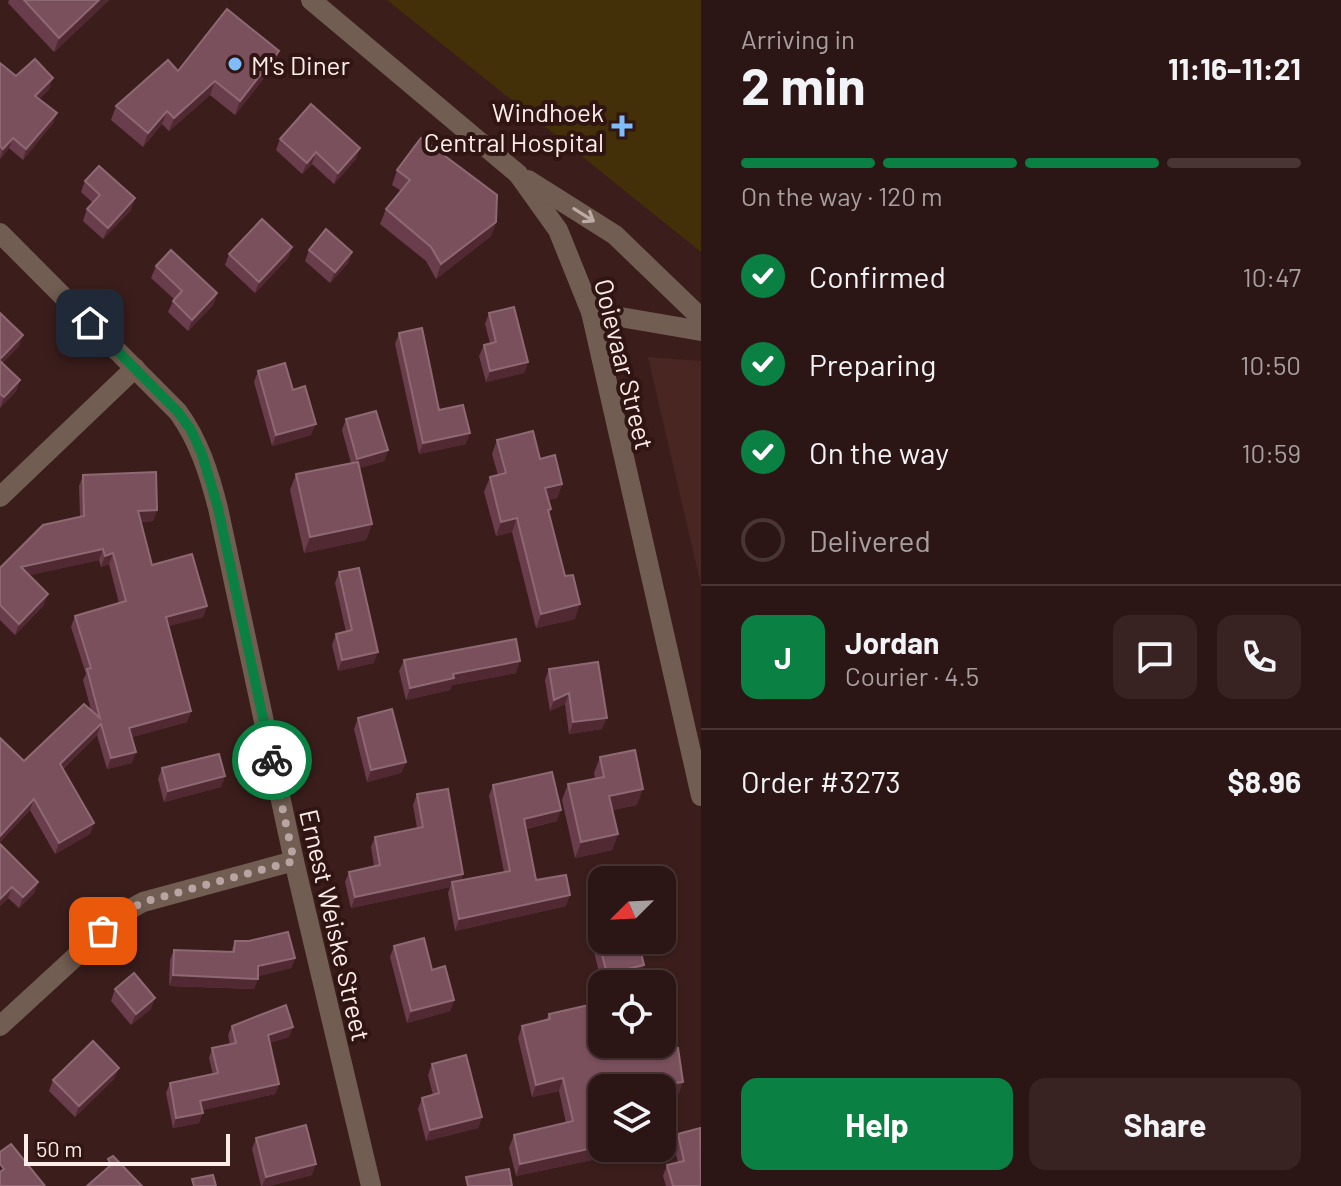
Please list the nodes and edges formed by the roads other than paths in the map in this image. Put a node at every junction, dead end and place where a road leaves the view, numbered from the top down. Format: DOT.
graph roads {
  1 [pos="311,0"];
  2 [pos="518,174"];
  3 [pos="0,233"];
  4 [pos="591,312"];
  5 [pos="701,318"];
  6 [pos="701,331"];
  7 [pos="135,368"];
  8 [pos="0,497"];
  9 [pos="701,796"];
  10 [pos="294,861"];
  11 [pos="0,1026"];
  12 [pos="371,1186"];
  1 -- 2 [label="street, Ooievaar Street"];
  2 -- 4 [label="street, Ooievaar Street"];
  2 -- 5 [label="street, one-way"];
  3 -- 7 [label="street, Ernest Weiske Street"];
  4 -- 6 [label="street"];
  4 -- 9 [label="street, Ooievaar Street"];
  7 -- 8 [label="street"];
  7 -- 10 [label="street, Ernest Weiske Street"];
  10 -- 11 [label="street"];
  10 -- 12 [label="street, Ernest Weiske Street"];
}
